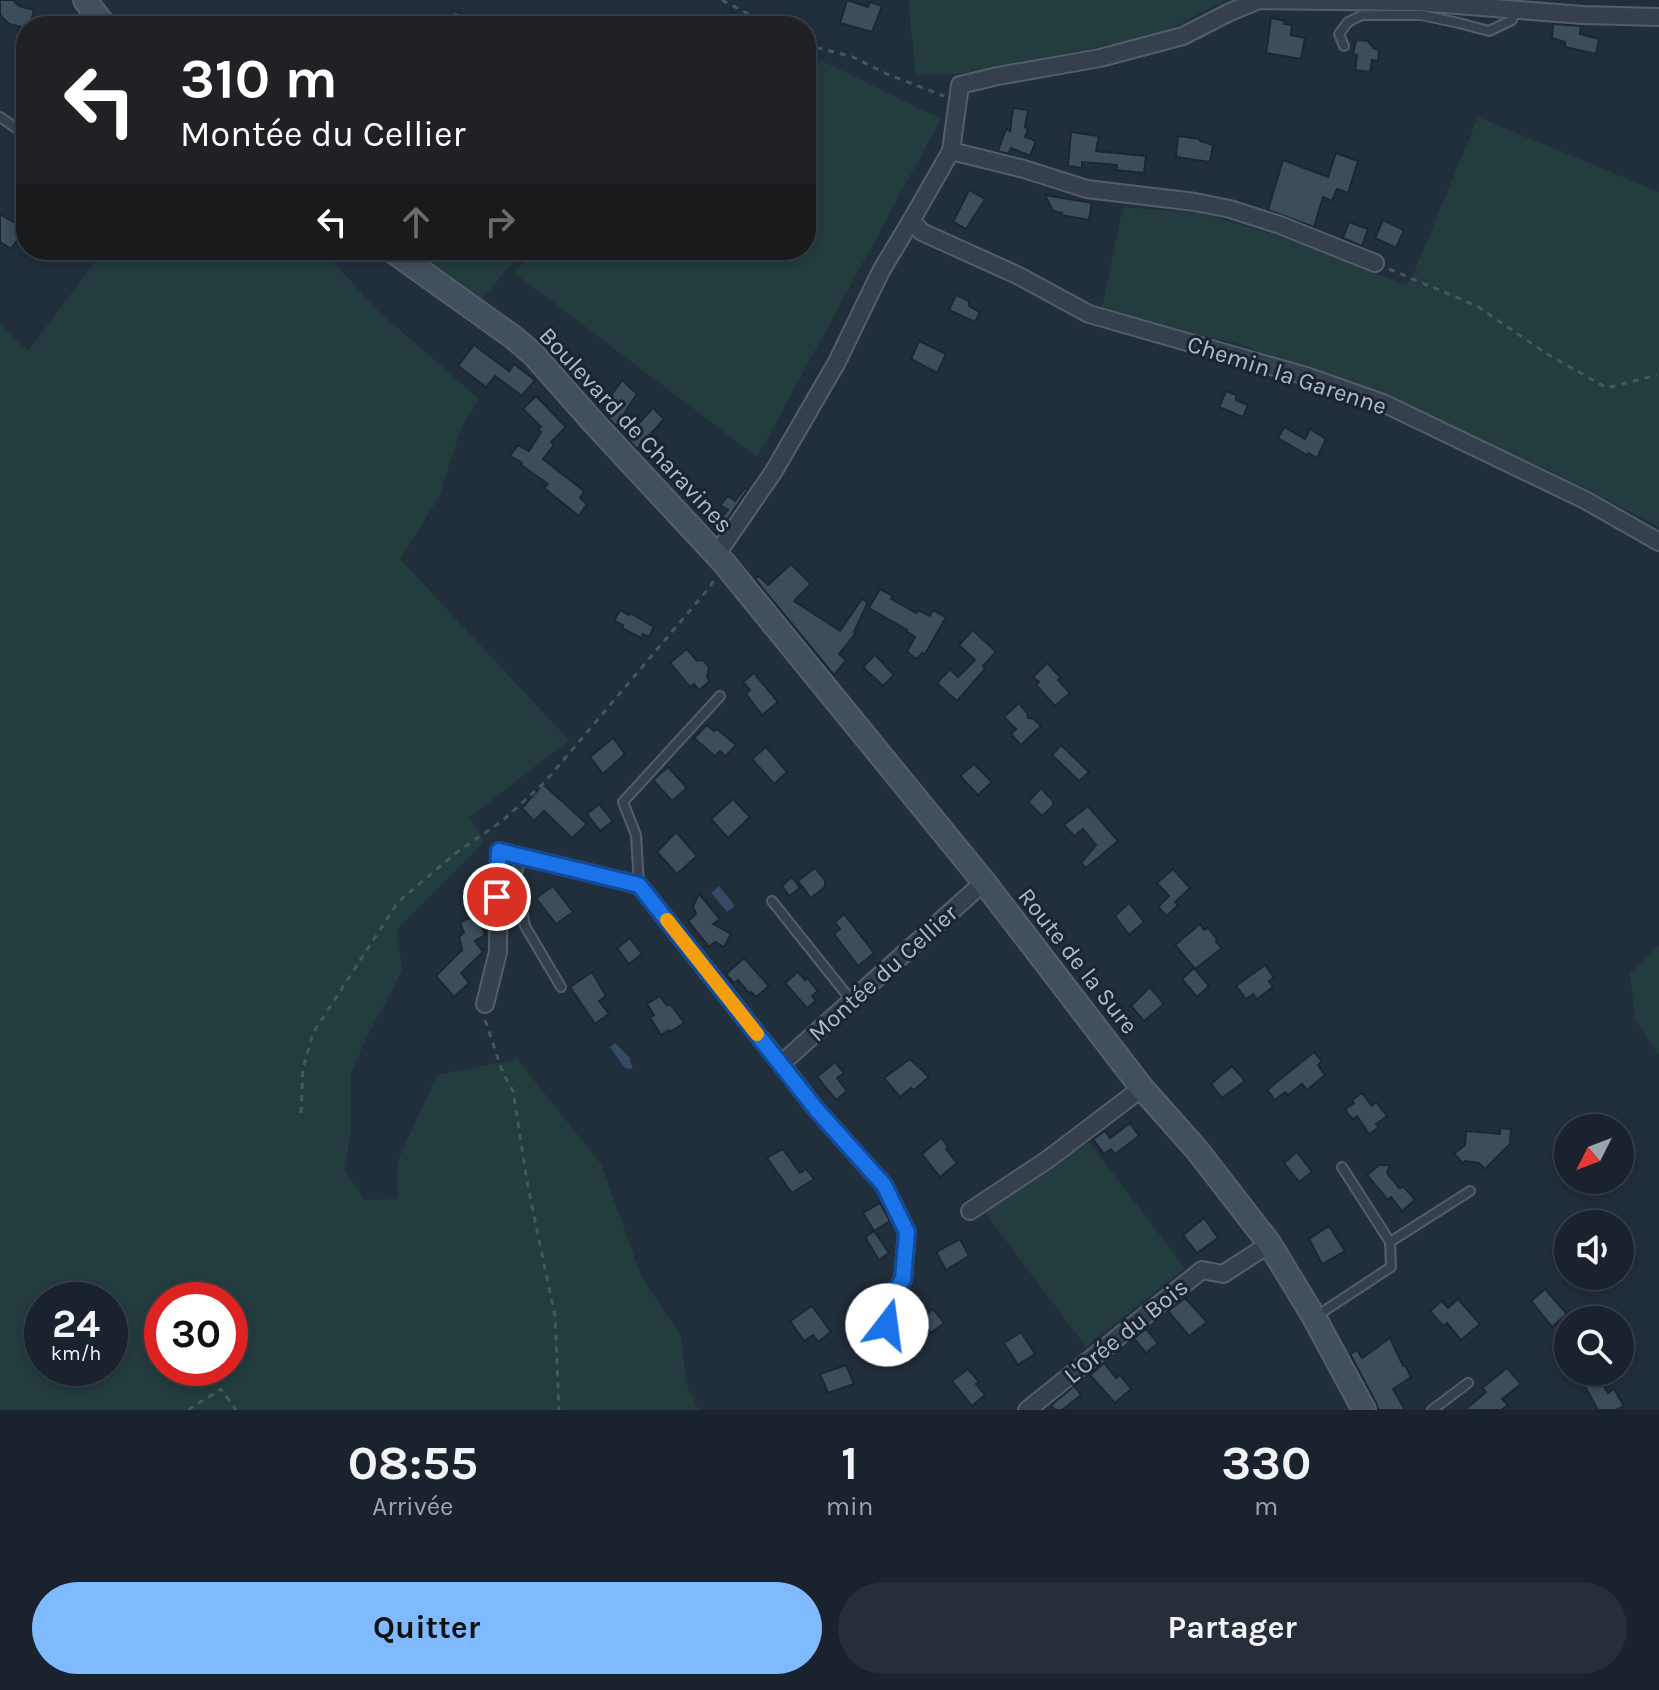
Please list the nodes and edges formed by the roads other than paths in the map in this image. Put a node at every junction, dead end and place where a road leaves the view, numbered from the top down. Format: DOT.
graph roads {
  1 [pos="85,0"];
  2 [pos="1505,6"];
  3 [pos="97,16"];
  4 [pos="1659,17"];
  5 [pos="1344,46"];
  6 [pos="951,151"];
  7 [pos="911,221"];
  8 [pos="405,260"];
  9 [pos="1375,263"];
  10 [pos="1659,542"];
  11 [pos="720,558"];
  12 [pos="720,696"];
  13 [pos="521,857"];
  14 [pos="984,882"];
  15 [pos="639,885"];
  16 [pos="772,901"];
  17 [pos="561,987"];
  18 [pos="852,1001"];
  19 [pos="485,1004"];
  20 [pos="781,1064"];
  21 [pos="1142,1088"];
  22 [pos="1342,1167"];
  23 [pos="1470,1191"];
  24 [pos="970,1211"];
  25 [pos="1390,1242"];
  26 [pos="1269,1243"];
  27 [pos="1314,1317"];
  28 [pos="886,1348"];
  29 [pos="1468,1383"];
  30 [pos="1027,1410"];
  31 [pos="1364,1410"];
  32 [pos="1432,1410"];
  1 -- 3 [label="main road"];
  2 -- 4 [label="street"];
  2 -- 5 [label="lane"];
  2 -- 6 [label="street"];
  6 -- 7 [label="street"];
  6 -- 9 [label="street"];
  7 -- 10 [label="street, Chemin la Garenne"];
  7 -- 11 [label="street"];
  8 -- 11 [label="main road, Boulevard de Charavines"];
  11 -- 14 [label="main road, Route de la Sure"];
  12 -- 15 [label="lane"];
  13 -- 15 [label="street"];
  13 -- 17 [label="lane"];
  13 -- 19 [label="street"];
  14 -- 18 [label="street, Montée du Cellier"];
  14 -- 21 [label="main road, Route de la Sure"];
  15 -- 20 [label="street"];
  16 -- 18 [label="lane"];
  18 -- 20 [label="street, Montée du Cellier"];
  20 -- 28 [label="street"];
  21 -- 24 [label="street"];
  21 -- 26 [label="main road, Route de la Sure"];
  22 -- 25 [label="lane"];
  23 -- 25 [label="lane"];
  25 -- 27 [label="lane"];
  26 -- 27 [label="main road, Route de la Sure"];
  26 -- 30 [label="street, L'Orée du Bois"];
  27 -- 31 [label="main road, Route de la Sure"];
  29 -- 32 [label="lane"];
}
